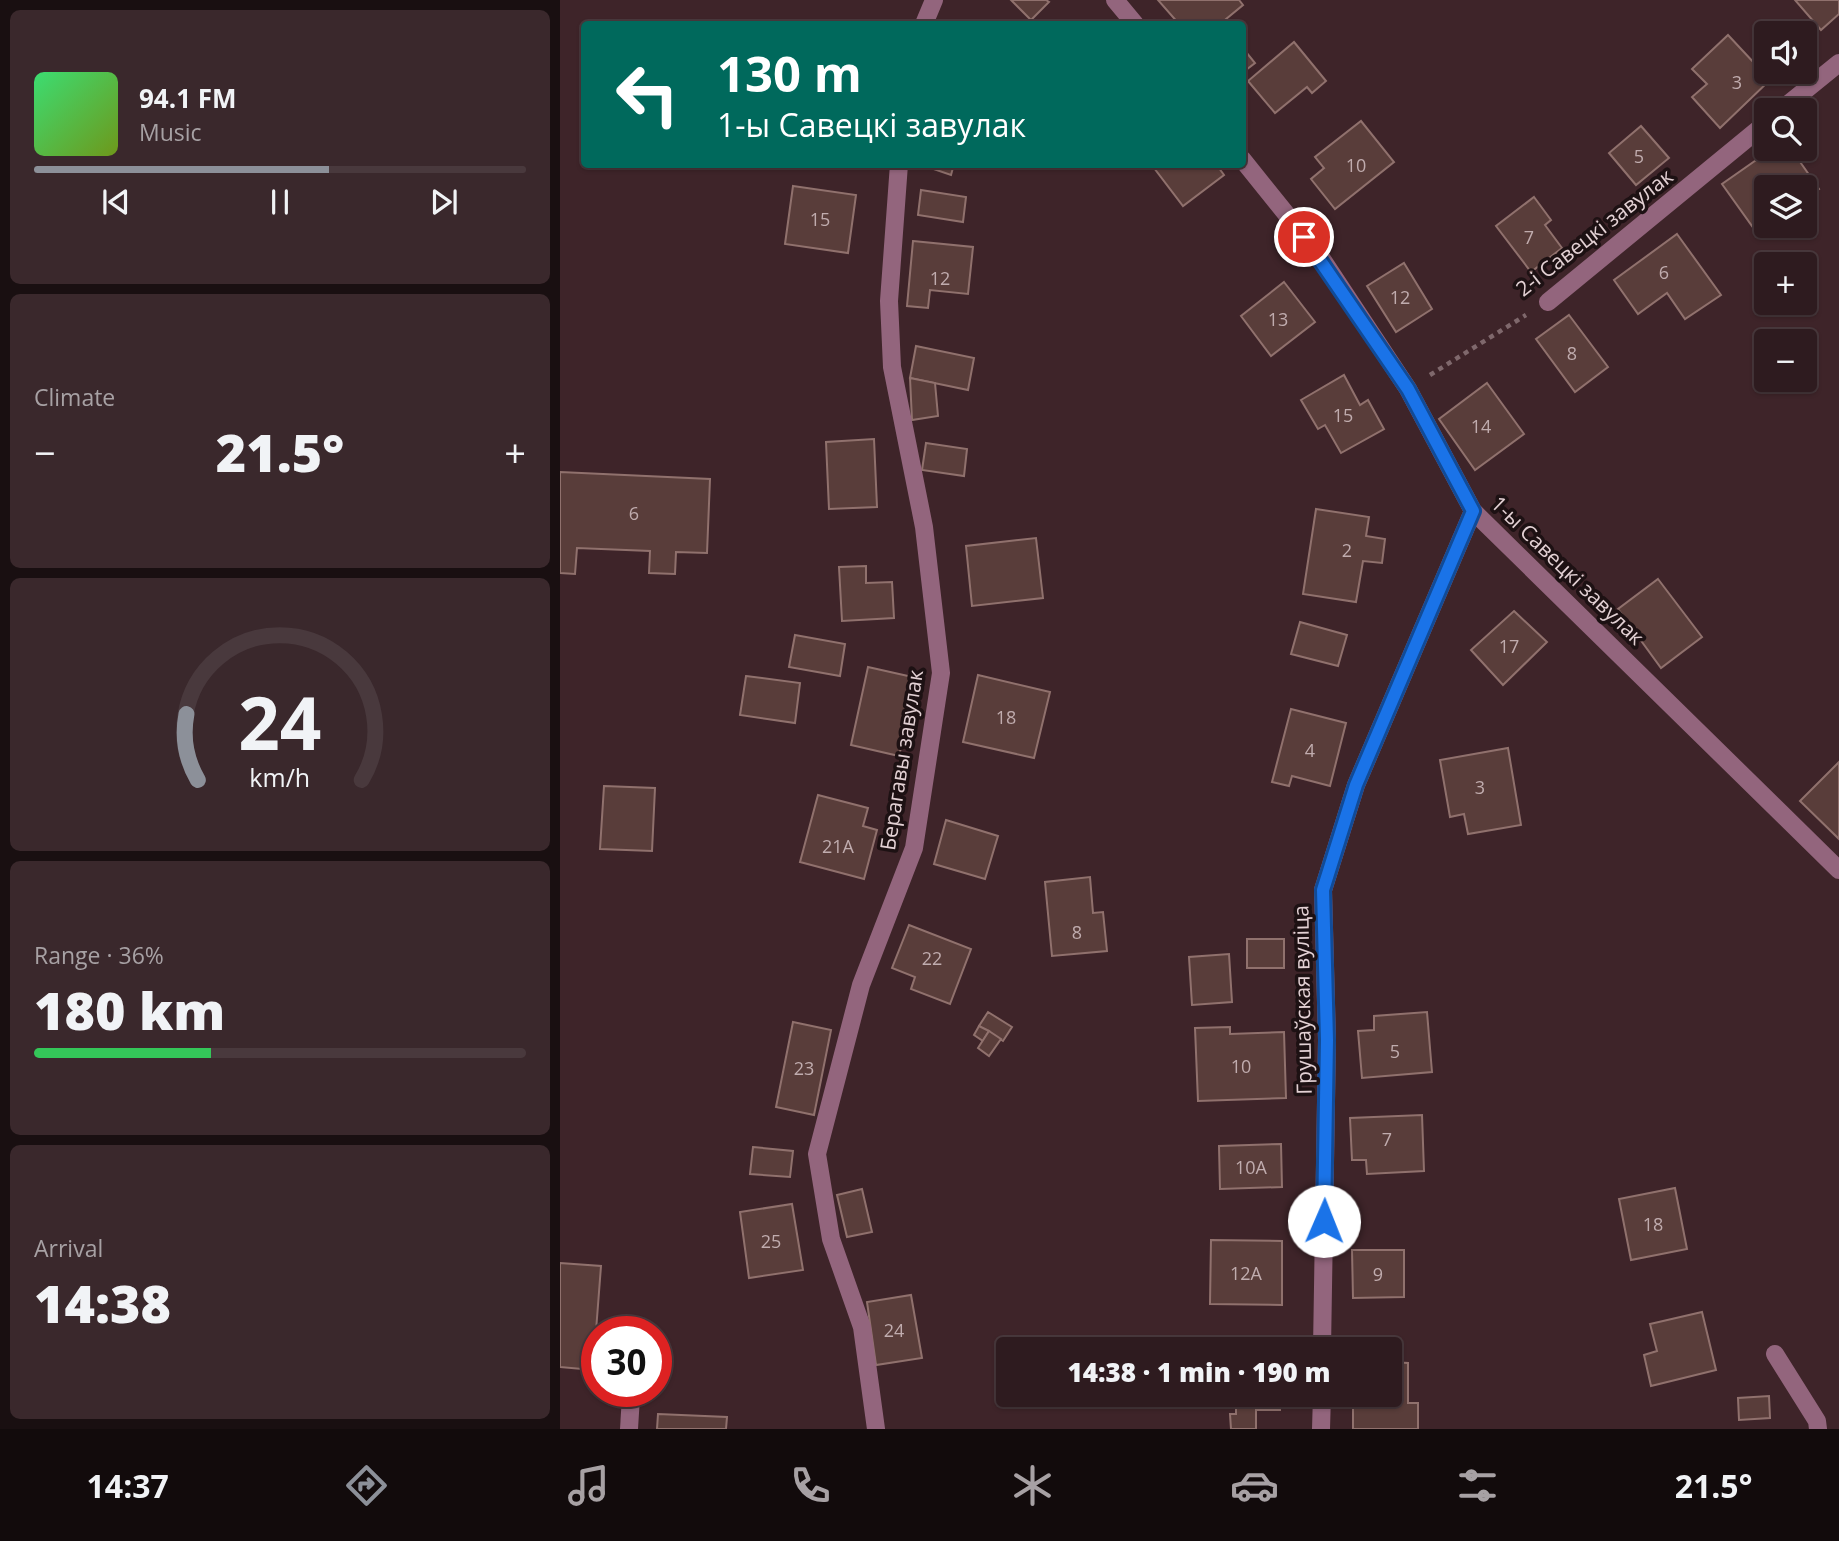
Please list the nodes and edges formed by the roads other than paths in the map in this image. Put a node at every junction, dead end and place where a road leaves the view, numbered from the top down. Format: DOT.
graph roads {
  1 [pos="934,0"];
  2 [pos="1115,0"];
  3 [pos="925,21"];
  4 [pos="1132,21"];
  5 [pos="1839,62"];
  6 [pos="1796,98"];
  7 [pos="1754,133"];
  8 [pos="1246,164"];
  9 [pos="899,168"];
  10 [pos="1548,302"];
  11 [pos="1473,511"];
  12 [pos="1839,870"];
  13 [pos="1322,1337"];
  14 [pos="1775,1354"];
  15 [pos="630,1407"];
  16 [pos="1322,1407"];
  17 [pos="629,1429"];
  18 [pos="876,1429"];
  19 [pos="1321,1429"];
  20 [pos="1818,1429"];
  1 -- 3 [label="street"];
  2 -- 4 [label="street"];
  5 -- 6 [label="street"];
  7 -- 10 [label="street, 2-і Савецкі завулак"];
  8 -- 11 [label="street, 1-ы Савецкі завулак"];
  9 -- 18 [label="street, Берагавы завулак"];
  11 -- 12 [label="street, 1-ы Савецкі завулак"];
  11 -- 13 [label="street, Грушаўская вуліца"];
  14 -- 20 [label="street"];
  15 -- 17 [label="street"];
  16 -- 19 [label="street"];
}
